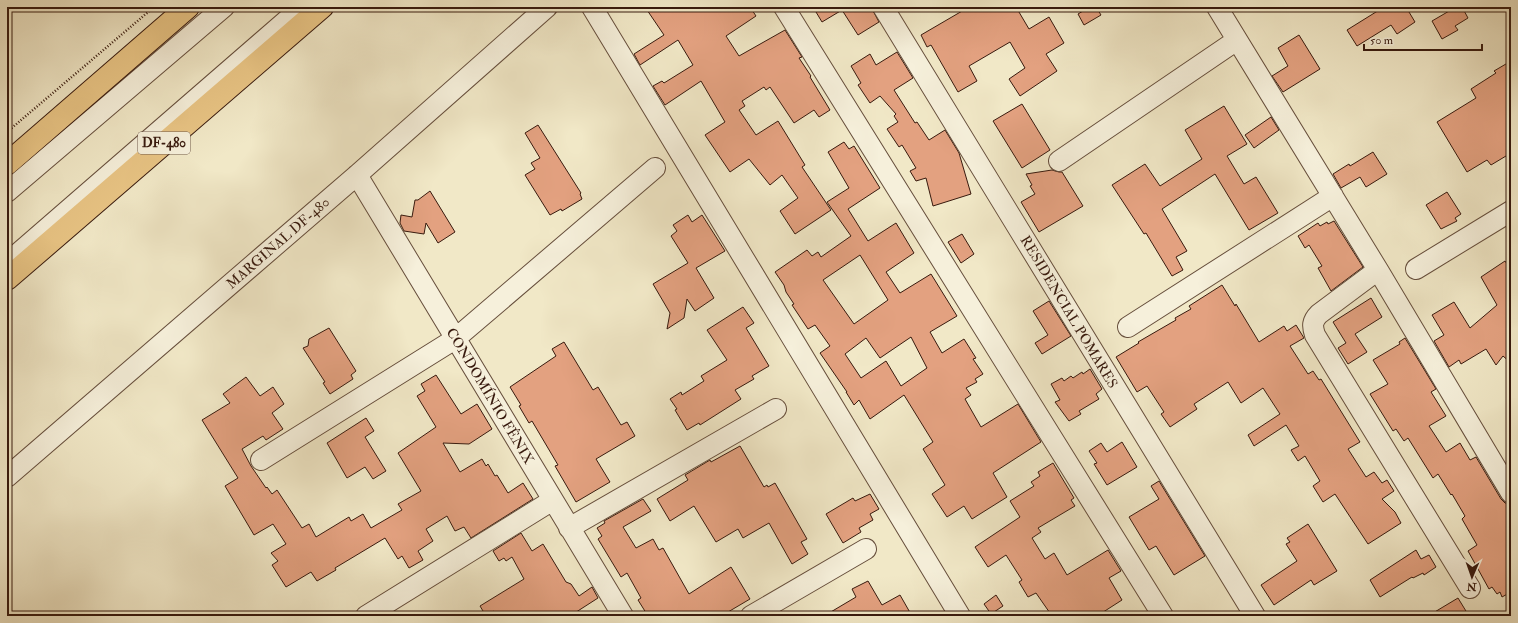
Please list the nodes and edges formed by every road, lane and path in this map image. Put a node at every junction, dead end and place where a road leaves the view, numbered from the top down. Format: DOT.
graph roads {
  1 [pos="154,7"];
  2 [pos="188,7"];
  3 [pos="224,7"];
  4 [pos="302,7"];
  5 [pos="322,7"];
  6 [pos="547,7"];
  7 [pos="592,7"];
  8 [pos="784,7"];
  9 [pos="883,7"];
  10 [pos="1217,7"];
  11 [pos="1237,40"];
  12 [pos="7,132"];
  13 [pos="1059,161"];
  14 [pos="7,164"];
  15 [pos="655,168"];
  16 [pos="357,175"];
  17 [pos="7,192"];
  18 [pos="1333,196"];
  19 [pos="1511,211"];
  20 [pos="7,263"];
  21 [pos="1416,269"];
  22 [pos="1378,270"];
  23 [pos="7,279"];
  24 [pos="1128,327"];
  25 [pos="455,339"];
  26 [pos="776,409"];
  27 [pos="261,460"];
  28 [pos="7,477"];
  29 [pos="1511,493"];
  30 [pos="553,500"];
  31 [pos="569,528"];
  32 [pos="866,549"];
  33 [pos="1470,588"];
  34 [pos="366,616"];
  35 [pos="623,616"];
  36 [pos="751,616"];
  37 [pos="960,616"];
  38 [pos="1163,616"];
  39 [pos="1255,616"];
  1 -- 12 [label="path"];
  2 -- 14 [label="main road"];
  3 -- 17 [label="street"];
  4 -- 20 [label="street"];
  5 -- 23 [label="main road, DF-480"];
  6 -- 16 [label="street, MARGINAL DF-480"];
  7 -- 37 [label="street"];
  8 -- 38 [label="street"];
  9 -- 39 [label="street, RESIDENCIAL POMARES"];
  10 -- 11 [label="street"];
  11 -- 13 [label="street"];
  11 -- 18 [label="street"];
  15 -- 25 [label="street"];
  16 -- 25 [label="street, CONDOMÍNIO FÊNIX"];
  16 -- 28 [label="street, MARGINAL DF-480"];
  18 -- 22 [label="street"];
  18 -- 24 [label="street"];
  19 -- 21 [label="street"];
  22 -- 29 [label="street"];
  22 -- 33 [label="street"];
  25 -- 27 [label="street"];
  25 -- 30 [label="street, CONDOMÍNIO FÊNIX"];
  26 -- 31 [label="street"];
  30 -- 31 [label="street, CONDOMÍNIO FÊNIX"];
  30 -- 34 [label="street"];
  31 -- 35 [label="street, CONDOMÍNIO FÊNIX"];
  32 -- 36 [label="street"];
}
